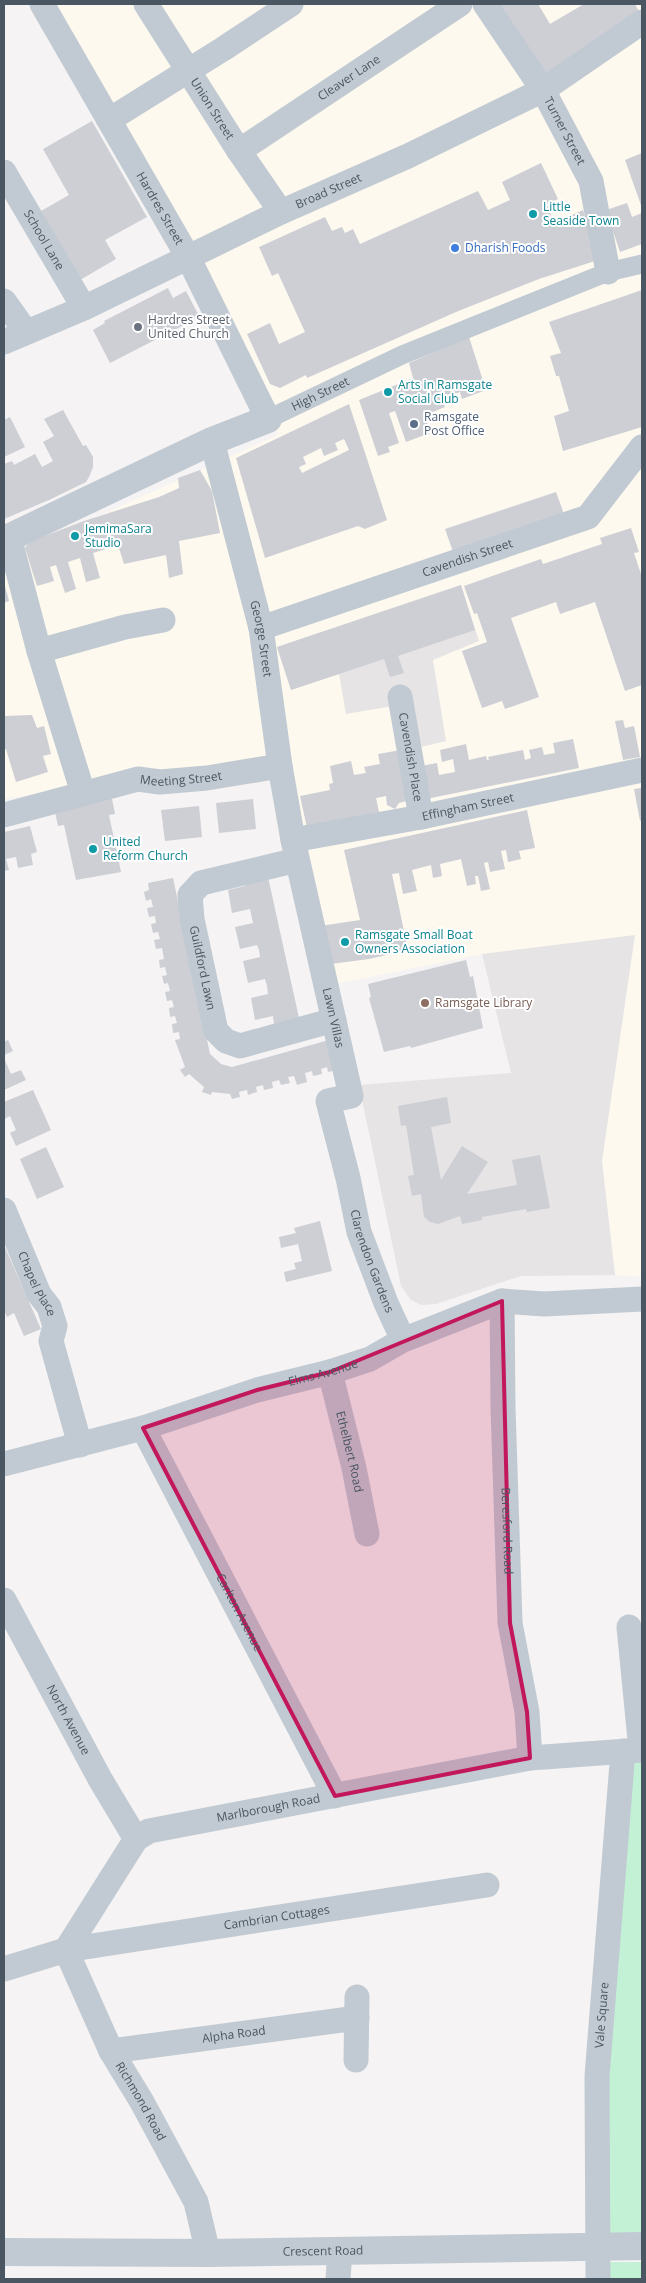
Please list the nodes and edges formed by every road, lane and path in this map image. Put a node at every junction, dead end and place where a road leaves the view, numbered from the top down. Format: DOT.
graph roads {
  1 [pos="42,4"];
  2 [pos="146,4"];
  3 [pos="291,4"];
  4 [pos="460,4"];
  5 [pos="485,4"];
  6 [pos="642,22"];
  7 [pos="188,70"];
  8 [pos="542,90"];
  9 [pos="109,120"];
  10 [pos="239,151"];
  11 [pos="4,172"];
  12 [pos="281,212"];
  13 [pos="188,257"];
  14 [pos="642,264"];
  15 [pos="608,272"];
  16 [pos="4,301"];
  17 [pos="84,308"];
  18 [pos="26,332"];
  19 [pos="4,342"];
  20 [pos="268,419"];
  21 [pos="212,441"];
  22 [pos="642,447"];
  23 [pos="6,538"];
  24 [pos="163,620"];
  25 [pos="261,628"];
  26 [pos="39,651"];
  27 [pos="400,697"];
  28 [pos="280,766"];
  29 [pos="642,770"];
  30 [pos="83,793"];
  31 [pos="4,815"];
  32 [pos="422,817"];
  33 [pos="295,850"];
  34 [pos="334,1020"];
  35 [pos="348,1178"];
  36 [pos="4,1210"];
  37 [pos="642,1300"];
  38 [pos="502,1301"];
  39 [pos="403,1340"];
  40 [pos="330,1372"];
  41 [pos="143,1428"];
  42 [pos="80,1445"];
  43 [pos="4,1464"];
  44 [pos="367,1534"];
  45 [pos="4,1600"];
  46 [pos="629,1627"];
  47 [pos="635,1750"];
  48 [pos="530,1758"];
  49 [pos="336,1796"];
  50 [pos="136,1839"];
  51 [pos="487,1885"];
  52 [pos="66,1950"];
  53 [pos="4,1969"];
  54 [pos="112,2051"];
  55 [pos="356,2060"];
  56 [pos="598,2246"];
  57 [pos="642,2246"];
  58 [pos="340,2250"];
  59 [pos="4,2252"];
  60 [pos="208,2253"];
  61 [pos="338,2279"];
  62 [pos="598,2279"];
  1 -- 9 [label="street, Hardres Street"];
  2 -- 7 [label="street, Union Street"];
  3 -- 7 [label="street"];
  4 -- 10 [label="street, Cleaver Lane"];
  5 -- 8 [label="street, Turner Street"];
  6 -- 8 [label="street, Broad Street"];
  7 -- 9 [label="street"];
  7 -- 10 [label="street, Union Street"];
  8 -- 12 [label="street, Broad Street"];
  8 -- 15 [label="street, Turner Street"];
  9 -- 13 [label="street, Hardres Street"];
  10 -- 12 [label="street, Union Street"];
  11 -- 17 [label="street, School Lane"];
  12 -- 13 [label="street, Broad Street"];
  13 -- 17 [label="street, Broad Street"];
  13 -- 20 [label="street, Hardres Street"];
  14 -- 15 [label="street, High Street"];
  15 -- 20 [label="street, High Street"];
  16 -- 18 [label="street"];
  17 -- 18 [label="street, Broad Street"];
  18 -- 19 [label="street, Broad Street"];
  20 -- 21 [label="street, High Street"];
  21 -- 23 [label="street, High Street"];
  21 -- 25 [label="street, George Street"];
  22 -- 25 [label="street, Cavendish Street"];
  23 -- 26 [label="street"];
  24 -- 26 [label="street"];
  25 -- 28 [label="street, George Street"];
  26 -- 30 [label="street"];
  27 -- 32 [label="street, Cavendish Place"];
  28 -- 30 [label="street, Meeting Street"];
  28 -- 33 [label="street, George Street"];
  29 -- 32 [label="street, Effingham Street"];
  30 -- 31 [label="street, Meeting Street"];
  32 -- 33 [label="street, Effingham Street"];
  33 -- 34 [label="street, Lawn Villas"];
  33 -- 34 [label="street, Guildford Lawn"];
  34 -- 35 [label="street, Lawn Villas"];
  35 -- 39 [label="street, Clarendon Gardens"];
  36 -- 42 [label="street, Chapel Place"];
  37 -- 38 [label="street, Elms Avenue"];
  38 -- 39 [label="street, Elms Avenue"];
  38 -- 48 [label="street, Beresford Road"];
  39 -- 40 [label="street, Elms Avenue"];
  40 -- 41 [label="street, Elms Avenue"];
  40 -- 44 [label="street, Ethelbert Road"];
  41 -- 42 [label="street, Elms Avenue"];
  41 -- 49 [label="street, Carlton Avenue"];
  42 -- 43 [label="street, Elms Avenue"];
  45 -- 50 [label="street, North Avenue"];
  46 -- 47 [label="street, Vale Square"];
  47 -- 48 [label="street"];
  47 -- 56 [label="street, Vale Square"];
  48 -- 49 [label="street, Marlborough Road"];
  49 -- 50 [label="street, Marlborough Road"];
  50 -- 52 [label="street"];
  51 -- 52 [label="street, Cambrian Cottages"];
  52 -- 53 [label="street, Cambrian Cottages"];
  52 -- 54 [label="street, Richmond Road"];
  54 -- 55 [label="street, Alpha Road"];
  54 -- 60 [label="street, Richmond Road"];
  56 -- 57 [label="street, Crescent Road"];
  56 -- 58 [label="street, Crescent Road"];
  56 -- 62 [label="street, Vale Square"];
  58 -- 60 [label="street, Crescent Road"];
  58 -- 61 [label="street"];
  59 -- 60 [label="street, Crescent Road"];
}
